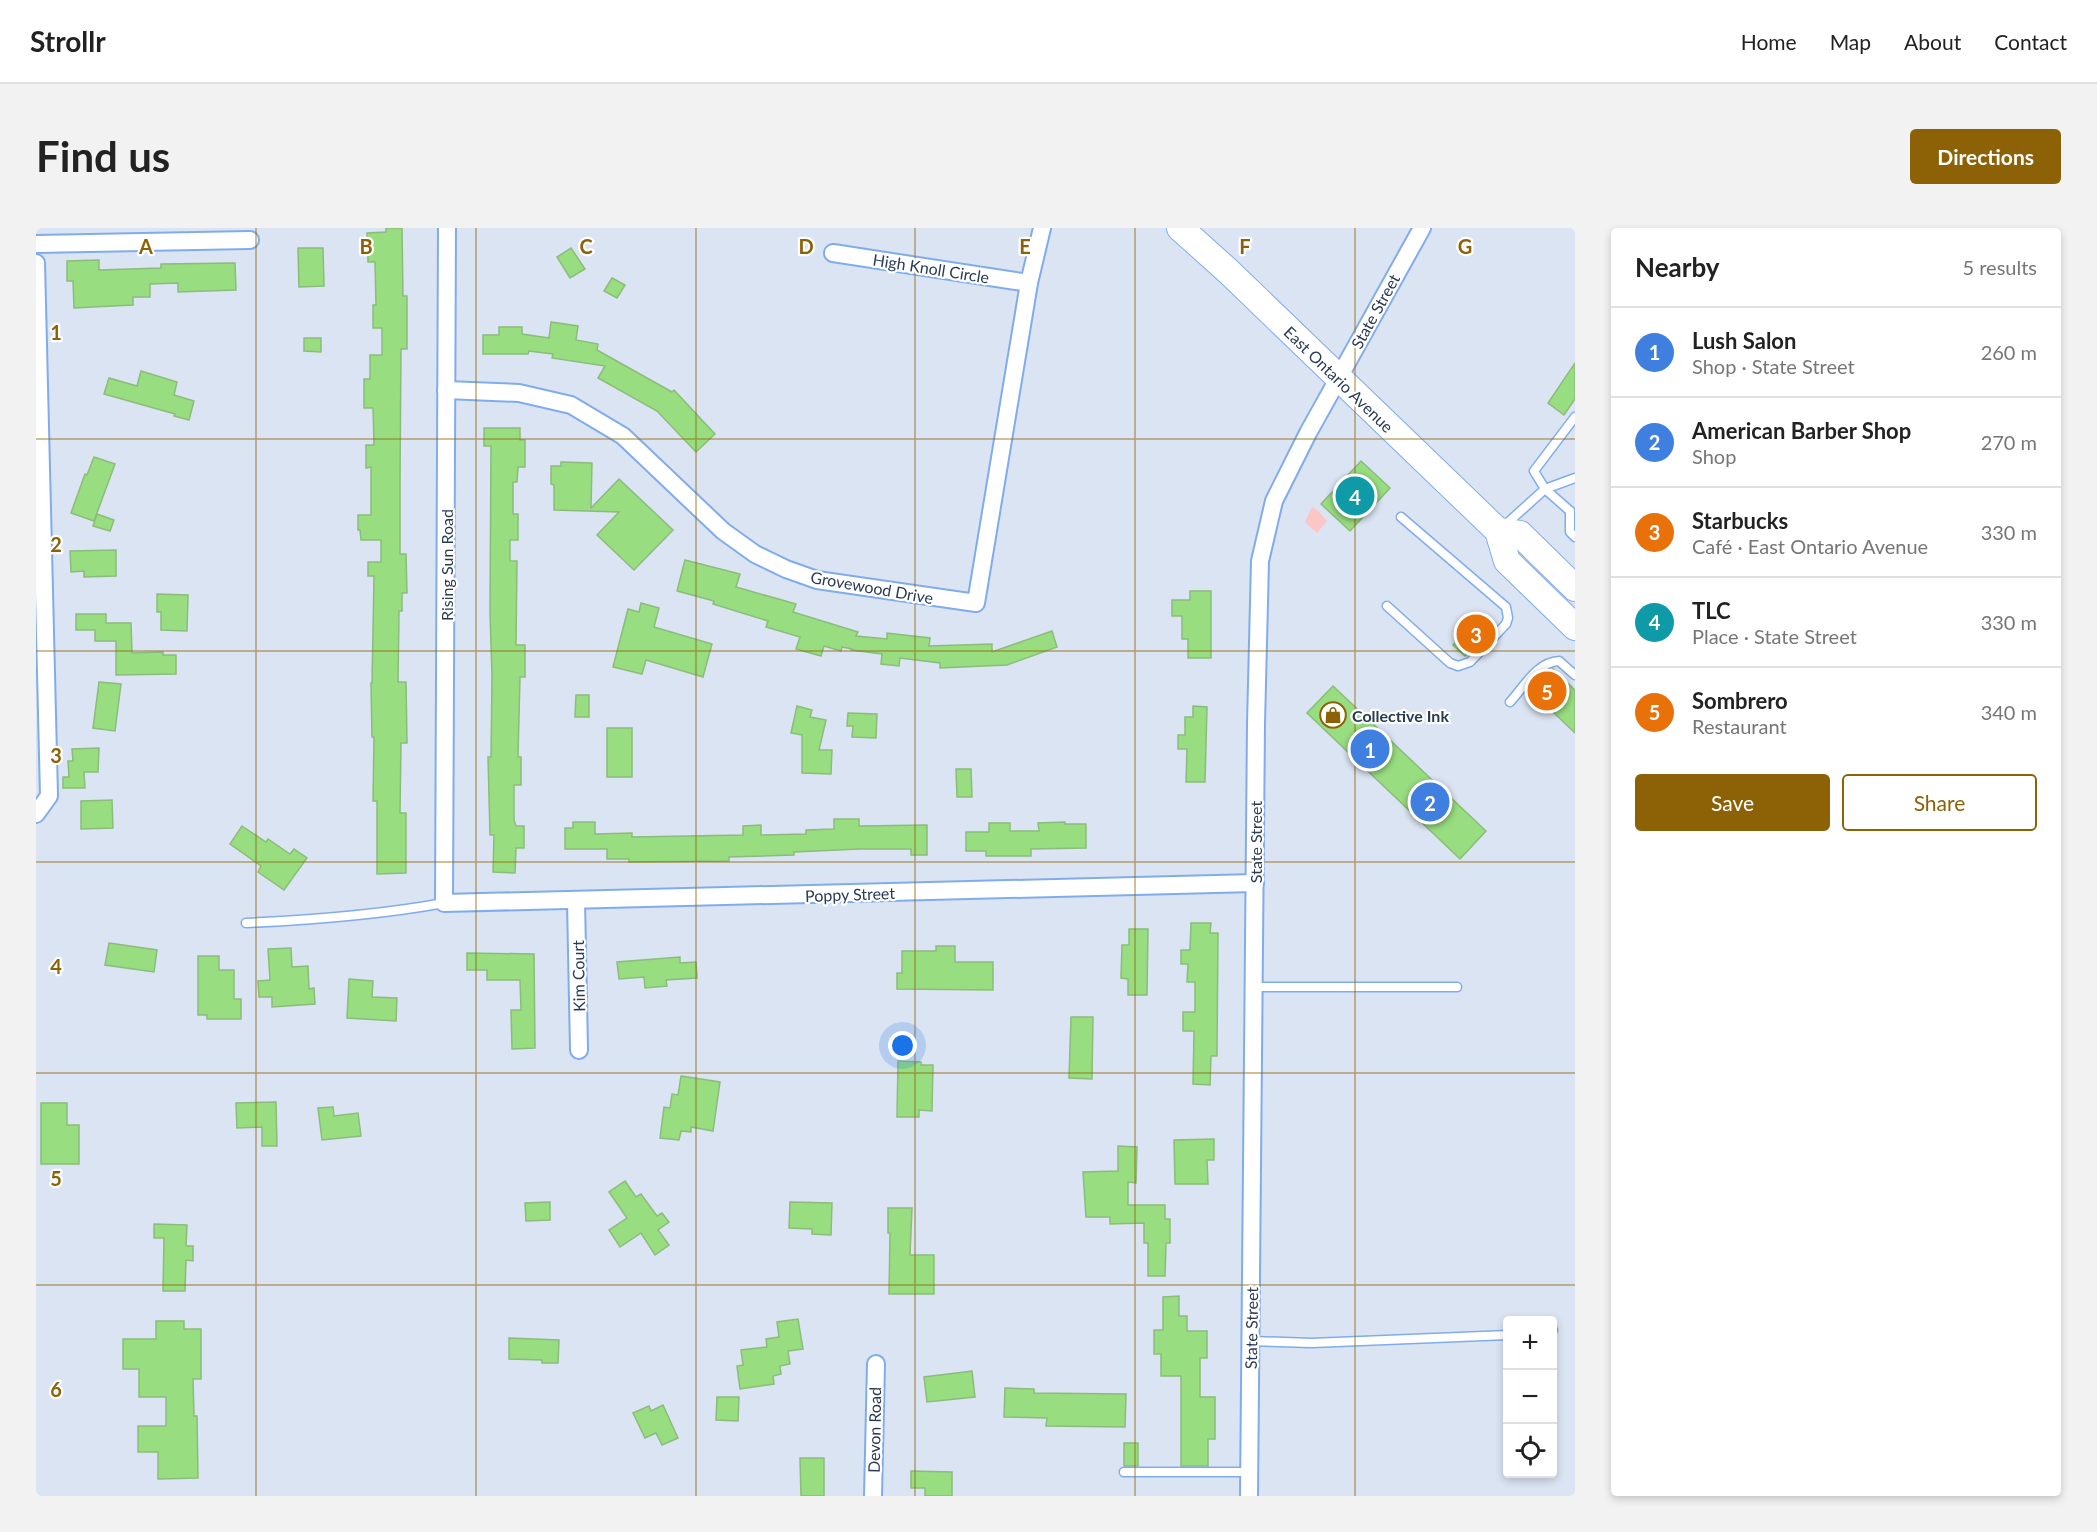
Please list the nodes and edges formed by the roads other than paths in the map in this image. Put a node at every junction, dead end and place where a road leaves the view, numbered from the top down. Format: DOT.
graph roads {
  1 [pos="447,228"];
  2 [pos="1042,228"];
  3 [pos="1180,228"];
  4 [pos="1422,228"];
  5 [pos="250,240"];
  6 [pos="36,244"];
  7 [pos="833,253"];
  8 [pos="36,263"];
  9 [pos="1029,284"];
  10 [pos="1337,378"];
  11 [pos="446,390"];
  12 [pos="1575,417"];
  13 [pos="1575,478"];
  14 [pos="1545,489"];
  15 [pos="1573,509"];
  16 [pos="1401,517"];
  17 [pos="1498,531"];
  18 [pos="1575,537"];
  19 [pos="1575,588"];
  20 [pos="1387,606"];
  21 [pos="1564,606"];
  22 [pos="1575,627"];
  23 [pos="1575,675"];
  24 [pos="1510,702"];
  25 [pos="36,814"];
  26 [pos="1255,883"];
  27 [pos="576,901"];
  28 [pos="444,903"];
  29 [pos="246,923"];
  30 [pos="1254,987"];
  31 [pos="1457,987"];
  32 [pos="579,1050"];
  33 [pos="1503,1335"];
  34 [pos="1251,1341"];
  35 [pos="876,1364"];
  36 [pos="1124,1472"];
  37 [pos="1250,1472"];
  38 [pos="873,1496"];
  39 [pos="1249,1496"];
  1 -- 11 [label="street, Rising Sun Road"];
  2 -- 9 [label="street, Grovewood Drive"];
  3 -- 10 [label="main road, East Ontario Avenue"];
  4 -- 10 [label="street, State Street"];
  5 -- 6 [label="street"];
  7 -- 9 [label="street, High Knoll Circle"];
  8 -- 25 [label="street"];
  9 -- 11 [label="street, Grovewood Drive"];
  10 -- 17 [label="main road, East Ontario Avenue"];
  10 -- 26 [label="street, State Street"];
  11 -- 28 [label="street, Rising Sun Road"];
  12 -- 14 [label="lane"];
  13 -- 14 [label="lane"];
  14 -- 15 [label="lane"];
  14 -- 17 [label="lane"];
  15 -- 18 [label="lane"];
  16 -- 20 [label="lane"];
  17 -- 19 [label="main road, East Ontario Avenue"];
  17 -- 21 [label="main road, East Ontario Avenue"];
  21 -- 22 [label="main road, East Ontario Avenue"];
  23 -- 24 [label="lane"];
  26 -- 27 [label="street, Poppy Street"];
  26 -- 30 [label="street, State Street"];
  27 -- 28 [label="street, Poppy Street"];
  27 -- 32 [label="street, Kim Court"];
  28 -- 29 [label="lane"];
  30 -- 31 [label="lane"];
  30 -- 34 [label="street, State Street"];
  33 -- 34 [label="lane"];
  34 -- 37 [label="street, State Street"];
  35 -- 38 [label="street, Devon Road"];
  36 -- 37 [label="lane"];
  37 -- 39 [label="street, State Street"];
}
